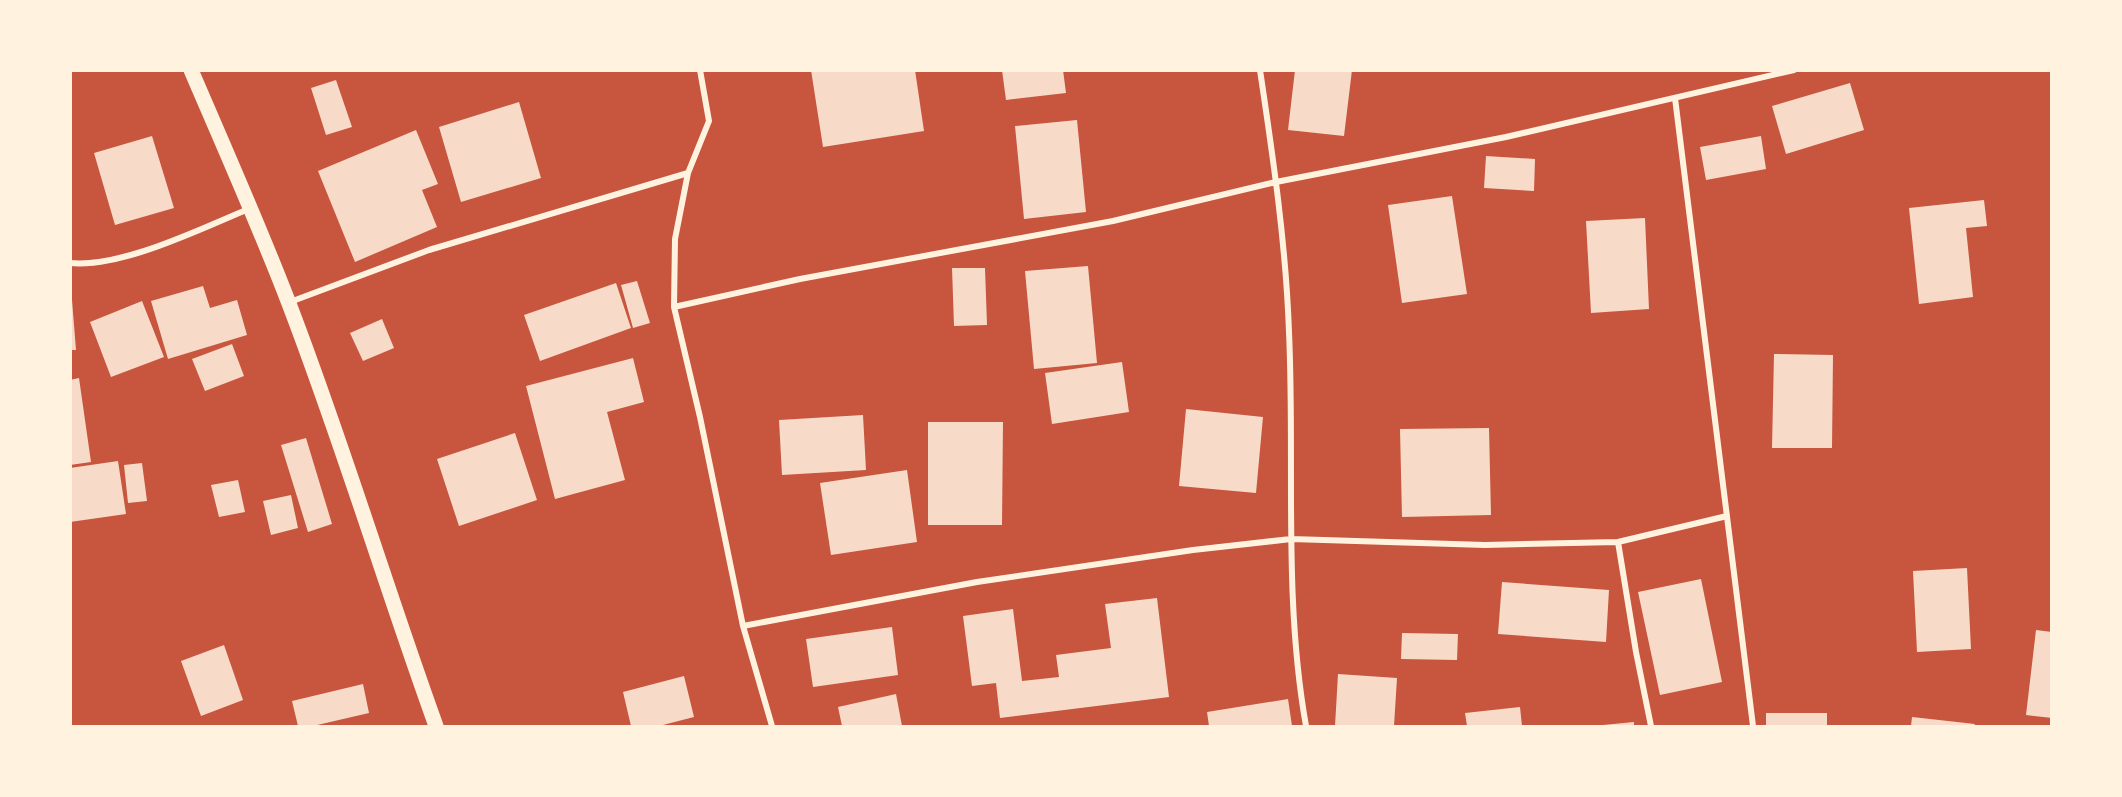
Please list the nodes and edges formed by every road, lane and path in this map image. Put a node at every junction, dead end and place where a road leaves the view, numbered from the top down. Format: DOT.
graph roads {
  1 [pos="191,70"];
  2 [pos="700,70"];
  3 [pos="1260,70"];
  4 [pos="1794,70"];
  5 [pos="1675,98"];
  6 [pos="688,173"];
  7 [pos="1276,182"];
  8 [pos="251,207"];
  9 [pos="70,263"];
  10 [pos="289,302"];
  11 [pos="674,307"];
  12 [pos="1727,516"];
  13 [pos="1291,539"];
  14 [pos="1618,542"];
  15 [pos="743,626"];
  16 [pos="436,726"];
  17 [pos="772,726"];
  18 [pos="1306,726"];
  19 [pos="1651,726"];
  20 [pos="1753,726"];
  1 -- 8 [label="main road"];
  2 -- 6 [label="street"];
  3 -- 7 [label="street"];
  4 -- 5 [label="street"];
  5 -- 7 [label="street"];
  5 -- 12 [label="street"];
  6 -- 10 [label="street"];
  6 -- 11 [label="street"];
  7 -- 11 [label="street"];
  7 -- 13 [label="street"];
  8 -- 9 [label="street"];
  8 -- 10 [label="main road"];
  10 -- 16 [label="main road"];
  11 -- 15 [label="street"];
  12 -- 14 [label="street"];
  12 -- 20 [label="street"];
  13 -- 14 [label="street"];
  13 -- 15 [label="street"];
  13 -- 18 [label="street"];
  14 -- 19 [label="street"];
  15 -- 17 [label="street"];
}
